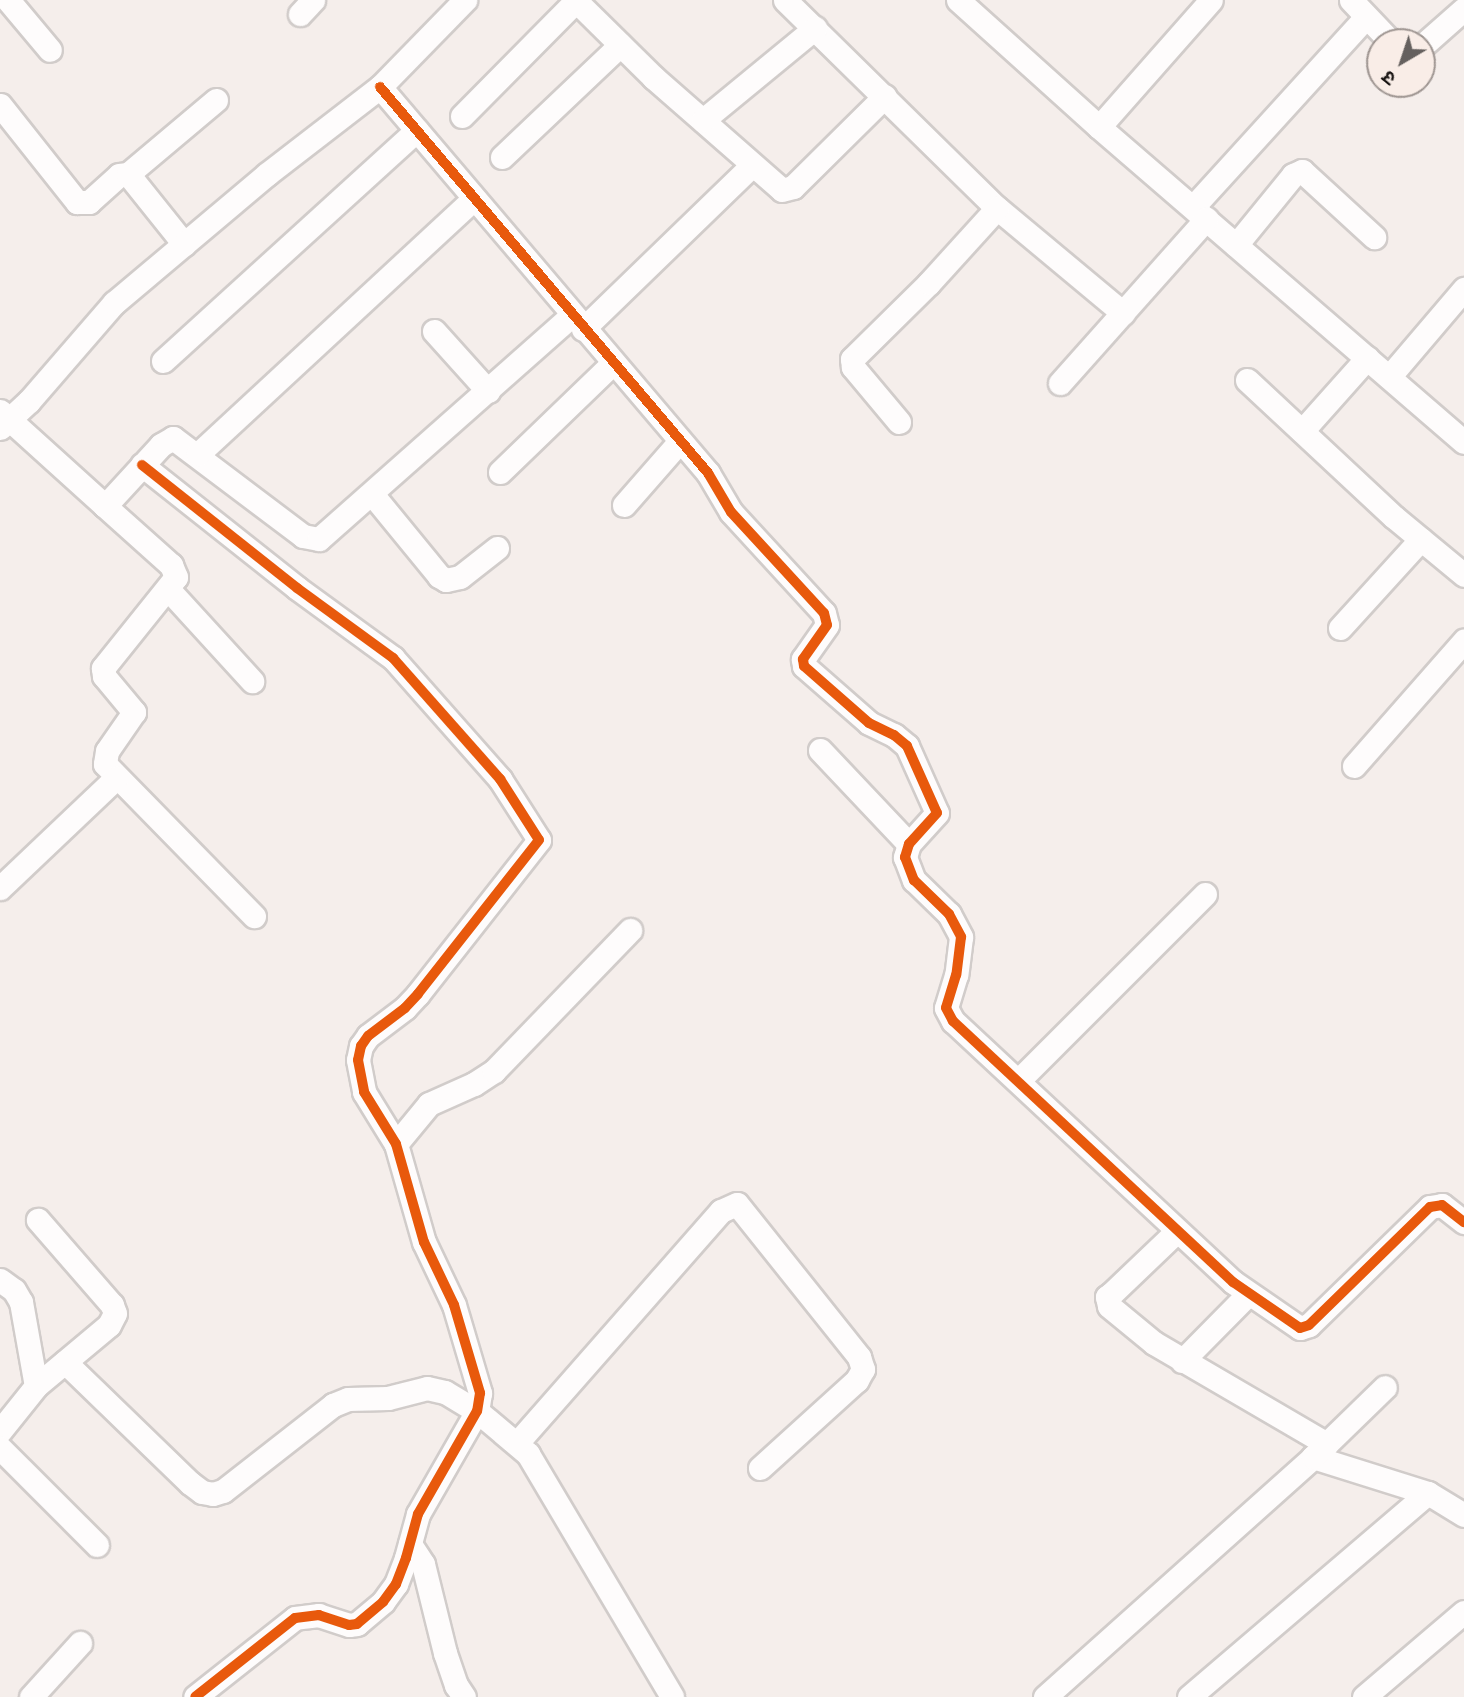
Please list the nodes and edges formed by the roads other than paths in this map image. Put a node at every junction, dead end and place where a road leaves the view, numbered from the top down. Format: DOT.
graph roads {
  1 [pos="8,0"];
  2 [pos="465,0"];
  3 [pos="785,0"];
  4 [pos="958,0"];
  5 [pos="1211,0"];
  6 [pos="1351,0"];
  7 [pos="582,2"];
  8 [pos="1464,9"];
  9 [pos="1366,17"];
  10 [pos="815,28"];
  11 [pos="1377,28"];
  12 [pos="1436,34"];
  13 [pos="620,45"];
  14 [pos="50,50"];
  15 [pos="380,88"];
  16 [pos="885,96"];
  17 [pos="216,100"];
  18 [pos="0,105"];
  19 [pos="462,116"];
  20 [pos="703,120"];
  21 [pos="1099,127"];
  22 [pos="417,130"];
  23 [pos="502,158"];
  24 [pos="752,164"];
  25 [pos="128,174"];
  26 [pos="474,198"];
  27 [pos="997,208"];
  28 [pos="1199,213"];
  29 [pos="1374,237"];
  30 [pos="184,244"];
  31 [pos="1236,245"];
  32 [pos="1464,289"];
  33 [pos="1123,313"];
  34 [pos="578,322"];
  35 [pos="434,331"];
  36 [pos="1367,358"];
  37 [pos="163,361"];
  38 [pos="613,363"];
  39 [pos="1389,377"];
  40 [pos="1247,380"];
  41 [pos="1060,383"];
  42 [pos="488,391"];
  43 [pos="3,420"];
  44 [pos="899,422"];
  45 [pos="1302,431"];
  46 [pos="680,441"];
  47 [pos="1464,442"];
  48 [pos="198,454"];
  49 [pos="142,466"];
  50 [pos="500,472"];
  51 [pos="372,494"];
  52 [pos="624,505"];
  53 [pos="105,506"];
  54 [pos="1421,539"];
  55 [pos="497,548"];
  56 [pos="1464,575"];
  57 [pos="168,589"];
  58 [pos="1340,628"];
  59 [pos="1464,641"];
  60 [pos="252,681"];
  61 [pos="820,750"];
  62 [pos="1354,766"];
  63 [pos="116,779"];
  64 [pos="909,844"];
  65 [pos="0,888"];
  66 [pos="1205,894"];
  67 [pos="254,916"];
  68 [pos="630,930"];
  69 [pos="1019,1080"];
  70 [pos="396,1143"];
  71 [pos="38,1220"];
  72 [pos="1464,1222"];
  73 [pos="1177,1231"];
  74 [pos="0,1280"];
  75 [pos="1248,1294"];
  76 [pos="1182,1361"];
  77 [pos="65,1362"];
  78 [pos="36,1387"];
  79 [pos="1385,1387"];
  80 [pos="477,1411"];
  81 [pos="0,1431"];
  82 [pos="517,1443"];
  83 [pos="0,1448"];
  84 [pos="1320,1451"];
  85 [pos="760,1468"];
  86 [pos="1428,1493"];
  87 [pos="1464,1515"];
  88 [pos="410,1544"];
  89 [pos="97,1545"];
  90 [pos="1464,1612"];
  91 [pos="80,1643"];
  92 [pos="31,1697"];
  93 [pos="195,1697"];
  94 [pos="464,1697"];
  95 [pos="672,1697"];
  96 [pos="1045,1697"];
  97 [pos="1189,1697"];
  98 [pos="1364,1697"];
  1 -- 14 [label="street"];
  2 -- 15 [label="street"];
  3 -- 10 [label="street"];
  4 -- 21 [label="street"];
  5 -- 21 [label="street"];
  6 -- 9 [label="street"];
  7 -- 13 [label="street"];
  7 -- 19 [label="street"];
  8 -- 12 [label="street"];
  9 -- 11 [label="street"];
  9 -- 28 [label="street"];
  10 -- 16 [label="street"];
  10 -- 20 [label="street"];
  13 -- 20 [label="street"];
  13 -- 23 [label="street"];
  15 -- 22 [label="street"];
  15 -- 30 [label="street"];
  16 -- 24 [label="street"];
  16 -- 27 [label="street"];
  17 -- 25 [label="street"];
  18 -- 25 [label="street"];
  20 -- 24 [label="street"];
  21 -- 28 [label="street"];
  22 -- 26 [label="street"];
  22 -- 37 [label="street"];
  24 -- 34 [label="street"];
  25 -- 30 [label="street"];
  26 -- 34 [label="street"];
  26 -- 48 [label="street"];
  27 -- 33 [label="street"];
  27 -- 44 [label="street"];
  28 -- 31 [label="street"];
  28 -- 33 [label="street"];
  29 -- 31 [label="street"];
  30 -- 43 [label="street"];
  31 -- 36 [label="street"];
  32 -- 39 [label="street"];
  33 -- 41 [label="street"];
  34 -- 38 [label="street"];
  34 -- 42 [label="street"];
  35 -- 42 [label="street"];
  36 -- 39 [label="street"];
  36 -- 45 [label="street"];
  38 -- 46 [label="street"];
  38 -- 50 [label="street"];
  39 -- 47 [label="street"];
  40 -- 45 [label="street"];
  42 -- 51 [label="street"];
  43 -- 53 [label="street"];
  45 -- 54 [label="street"];
  46 -- 52 [label="street"];
  46 -- 64 [label="street"];
  48 -- 49 [label="street"];
  48 -- 51 [label="street"];
  49 -- 53 [label="street"];
  49 -- 70 [label="street"];
  51 -- 55 [label="street"];
  53 -- 57 [label="street"];
  54 -- 56 [label="street"];
  54 -- 58 [label="street"];
  57 -- 60 [label="street"];
  57 -- 63 [label="street"];
  59 -- 62 [label="street"];
  61 -- 64 [label="street"];
  63 -- 65 [label="street"];
  63 -- 67 [label="street"];
  64 -- 69 [label="street"];
  66 -- 69 [label="street"];
  68 -- 70 [label="street"];
  69 -- 73 [label="street"];
  70 -- 80 [label="street"];
  71 -- 77 [label="street"];
  72 -- 75 [label="street"];
  73 -- 75 [label="street"];
  73 -- 76 [label="street"];
  74 -- 78 [label="street"];
  75 -- 76 [label="street"];
  76 -- 84 [label="street"];
  77 -- 78 [label="street"];
  77 -- 80 [label="street"];
  78 -- 81 [label="street"];
  79 -- 84 [label="street"];
  80 -- 82 [label="street"];
  80 -- 88 [label="street"];
  82 -- 85 [label="street"];
  82 -- 95 [label="street"];
  83 -- 89 [label="street"];
  84 -- 86 [label="street"];
  84 -- 96 [label="street"];
  86 -- 87 [label="street"];
  86 -- 97 [label="street"];
  88 -- 93 [label="street"];
  88 -- 94 [label="street"];
  90 -- 98 [label="street"];
  91 -- 92 [label="street"];
}
